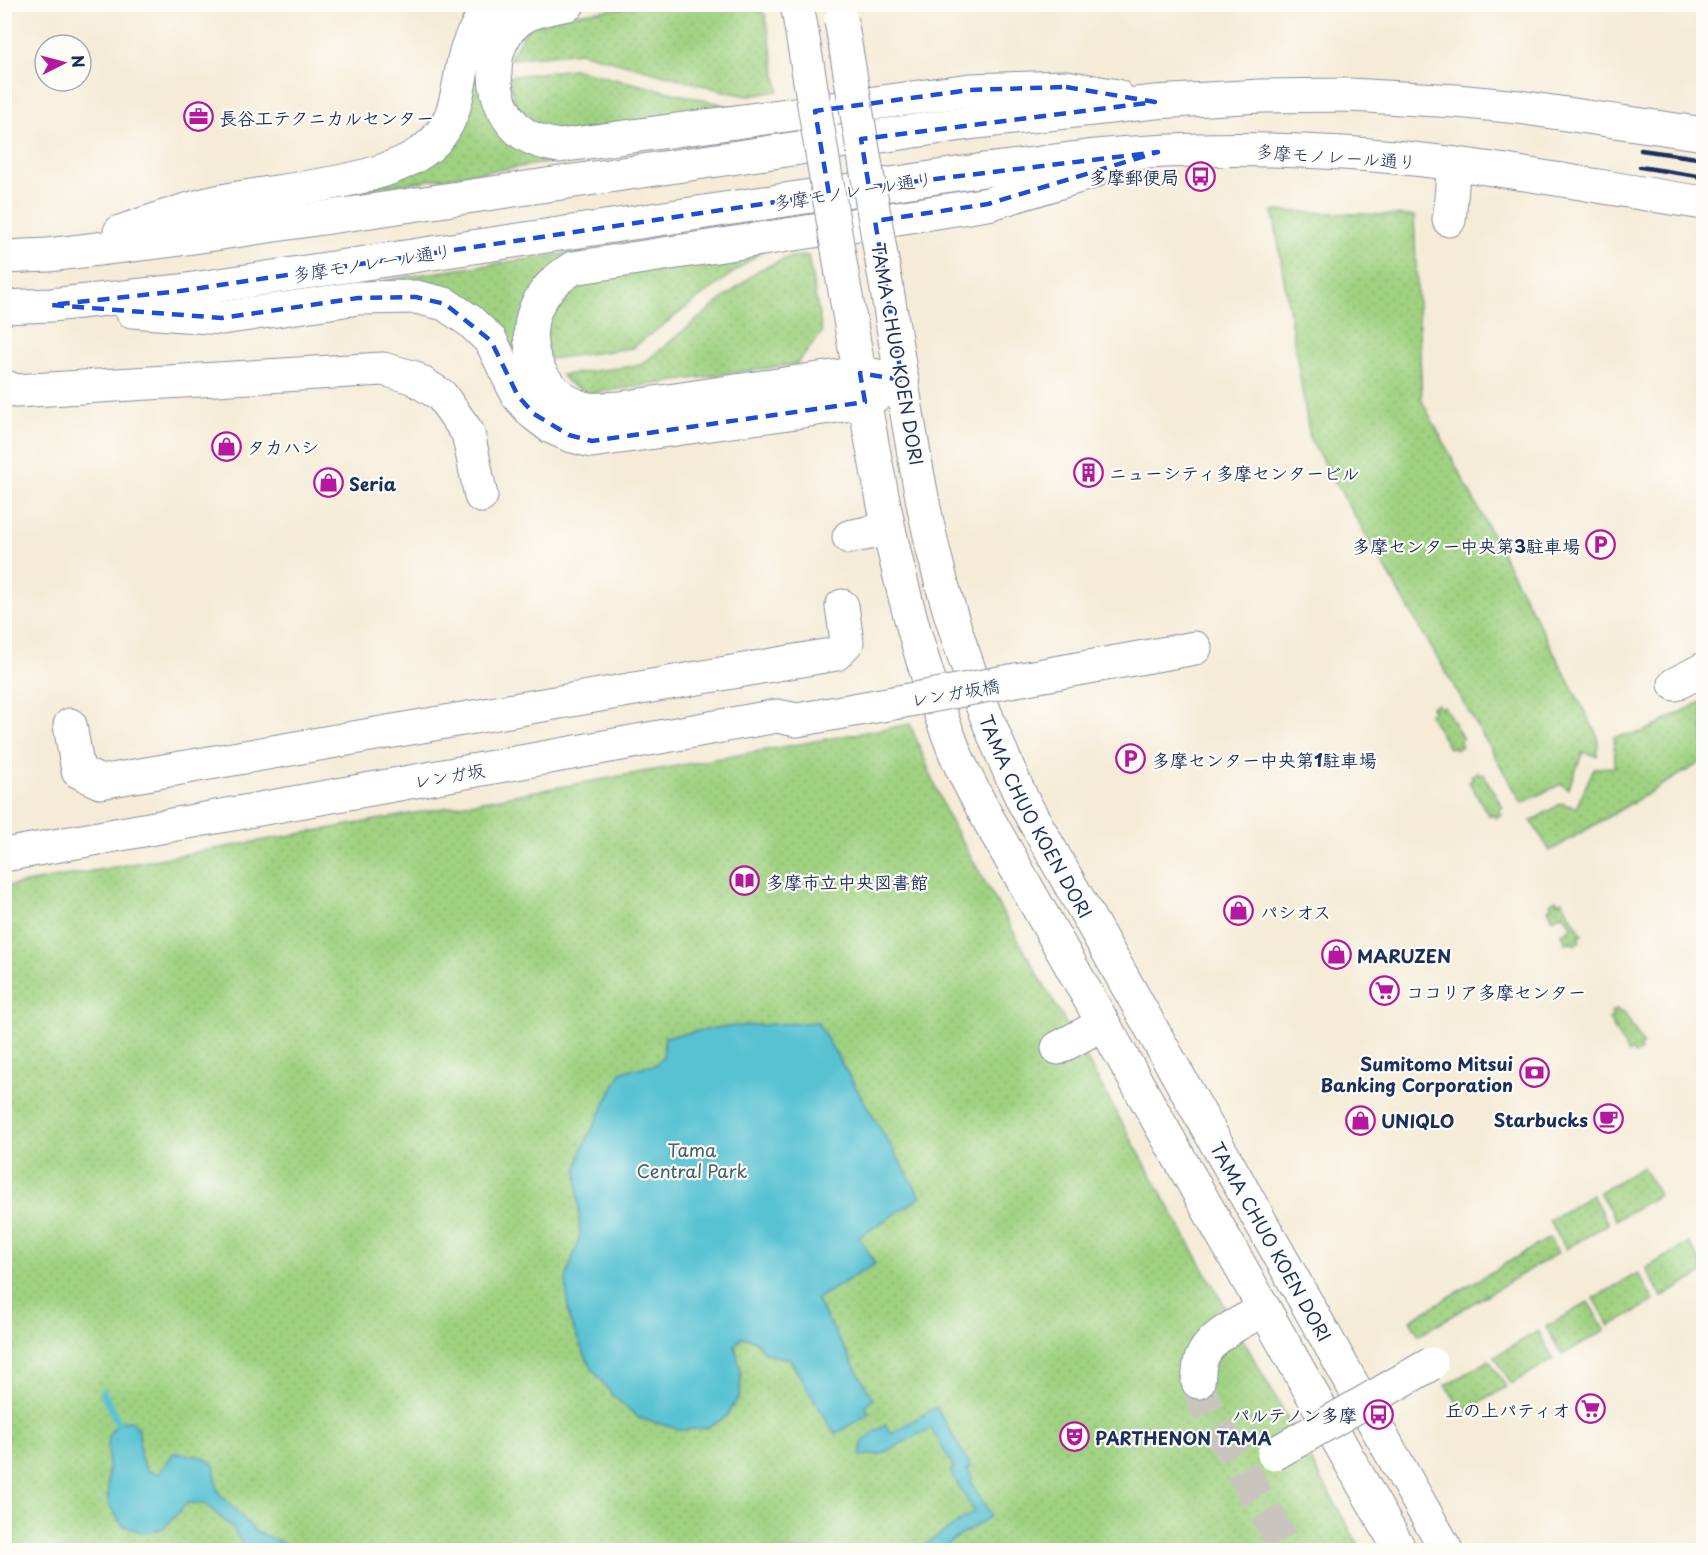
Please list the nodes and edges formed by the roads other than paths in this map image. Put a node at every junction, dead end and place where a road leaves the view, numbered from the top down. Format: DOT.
graph roads {
  1 [pos="492,4"];
  2 [pos="568,4"];
  3 [pos="840,12"];
  4 [pos="799,16"];
  5 [pos="1155,102"];
  6 [pos="1704,134"];
  7 [pos="1158,152"];
  8 [pos="1454,164"];
  9 [pos="1704,203"];
  10 [pos="1449,220"];
  11 [pos="48,255"];
  12 [pos="4,257"];
  13 [pos="51,305"];
  14 [pos="4,307"];
  15 [pos="903,380"];
  16 [pos="4,386"];
  17 [pos="863,387"];
  18 [pos="481,496"];
  19 [pos="888,529"];
  20 [pos="849,537"];
  21 [pos="842,606"];
  22 [pos="1195,648"];
  23 [pos="893,703"];
  24 [pos="70,725"];
  25 [pos="4,855"];
  26 [pos="1103,1024"];
  27 [pos="1058,1048"];
  28 [pos="1264,1310"];
  29 [pos="1431,1364"];
  30 [pos="1198,1382"];
  31 [pos="1275,1454"];
  32 [pos="1393,1548"];
  33 [pos="1446,1551"];
  1 -- 11 [label="main road"];
  2 -- 5 [label="main road"];
  3 -- 15 [label="main road, TAMA CHUO KOEN DORI, bridge"];
  4 -- 17 [label="main road, bridge"];
  5 -- 6 [label="main road"];
  5 -- 11 [label="main road"];
  7 -- 8 [label="main road, 多摩モノレール通り"];
  7 -- 13 [label="main road, 多摩モノレール通り"];
  7 -- 17 [label="main road"];
  8 -- 9 [label="main road, 多摩モノレール通り"];
  8 -- 10 [label="main road"];
  11 -- 12 [label="main road"];
  13 -- 14 [label="main road, 多摩モノレール通り"];
  13 -- 17 [label="main road"];
  15 -- 17 [label="main road"];
  15 -- 33 [label="main road, TAMA CHUO KOEN DORI"];
  16 -- 18 [label="main road"];
  17 -- 19 [label="main road"];
  19 -- 20 [label="main road"];
  19 -- 26 [label="main road"];
  21 -- 24 [label="main road"];
  22 -- 23 [label="main road, レンガ坂橋, bridge"];
  23 -- 25 [label="main road, レンガ坂"];
  26 -- 27 [label="main road"];
  26 -- 28 [label="main road"];
  28 -- 30 [label="main road"];
  28 -- 32 [label="main road"];
  29 -- 31 [label="main road, bridge"];
}
